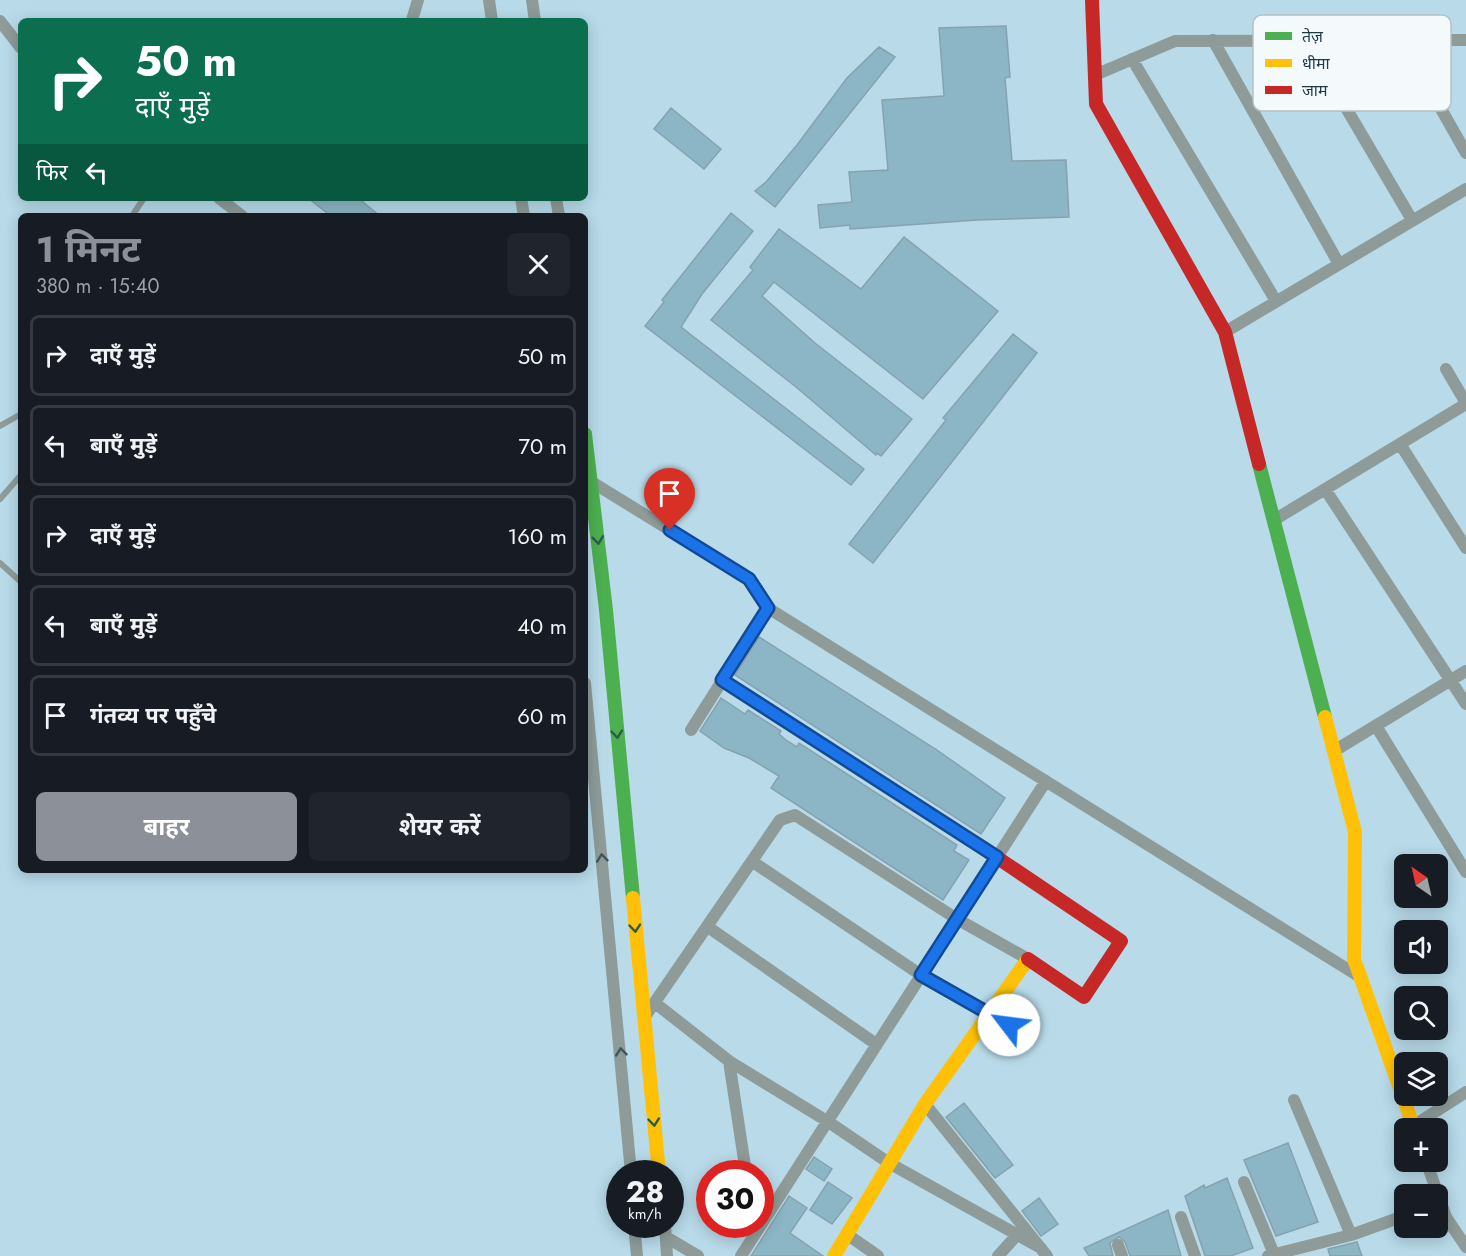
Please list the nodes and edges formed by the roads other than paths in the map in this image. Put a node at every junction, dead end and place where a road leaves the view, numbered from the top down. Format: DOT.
graph roads {
  1 [pos="418,0"];
  2 [pos="489,0"];
  3 [pos="532,0"];
  4 [pos="1092,0"];
  5 [pos="413,18"];
  6 [pos="492,18"];
  7 [pos="535,18"];
  8 [pos="0,21"];
  9 [pos="1213,40"];
  10 [pos="1253,40"];
  11 [pos="18,44"];
  12 [pos="1132,59"];
  13 [pos="1095,75"];
  14 [pos="1348,111"];
  15 [pos="1442,111"];
  16 [pos="1466,153"];
  17 [pos="1466,189"];
  18 [pos="223,201"];
  19 [pos="238,213"];
  20 [pos="1412,220"];
  21 [pos="1339,264"];
  22 [pos="1276,301"];
  23 [pos="1225,332"];
  24 [pos="1446,369"];
  25 [pos="1466,403"];
  26 [pos="18,416"];
  27 [pos="0,426"];
  28 [pos="1400,444"];
  29 [pos="18,478"];
  30 [pos="588,480"];
  31 [pos="1325,489"];
  32 [pos="0,499"];
  33 [pos="1274,520"];
  34 [pos="1466,548"];
  35 [pos="0,563"];
  36 [pos="18,579"];
  37 [pos="768,608"];
  38 [pos="1466,671"];
  39 [pos="722,680"];
  40 [pos="1452,680"];
  41 [pos="1466,704"];
  42 [pos="588,715"];
  43 [pos="1376,726"];
  44 [pos="691,730"];
  45 [pos="1334,751"];
  46 [pos="1046,781"];
  47 [pos="997,857"];
  48 [pos="753,862"];
  49 [pos="1466,872"];
  50 [pos="957,919"];
  51 [pos="708,927"];
  52 [pos="1028,959"];
  53 [pos="921,975"];
  54 [pos="1360,977"];
  55 [pos="655,1003"];
  56 [pos="988,1013"];
  57 [pos="643,1020"];
  58 [pos="1029,1037"];
  59 [pos="876,1044"];
  60 [pos="729,1061"];
  61 [pos="1466,1092"];
  62 [pos="1294,1100"];
  63 [pos="925,1104"];
  64 [pos="1410,1118"];
  65 [pos="1427,1118"];
  66 [pos="827,1121"];
  67 [pos="630,1160"];
  68 [pos="658,1160"];
  69 [pos="744,1160"];
  70 [pos="889,1163"];
  71 [pos="1244,1182"];
  72 [pos="774,1200"];
  73 [pos="1181,1217"];
  74 [pos="1394,1220"];
  75 [pos="1448,1220"];
  76 [pos="1017,1234"];
  77 [pos="848,1235"];
  78 [pos="1351,1235"];
  79 [pos="635,1238"];
  80 [pos="666,1238"];
  81 [pos="668,1238"];
  82 [pos="750,1238"];
  83 [pos="1466,1247"];
  84 [pos="1044,1252"];
  85 [pos="1271,1255"];
  86 [pos="637,1256"];
  87 [pos="667,1256"];
  88 [pos="698,1256"];
  89 [pos="741,1256"];
  90 [pos="834,1256"];
  91 [pos="878,1256"];
  92 [pos="998,1256"];
  93 [pos="1195,1256"];
  1 -- 5 [label="street"];
  2 -- 6 [label="street"];
  3 -- 7 [label="street"];
  4 -- 13 [label="street"];
  8 -- 11 [label="street"];
  9 -- 10 [label="street"];
  9 -- 12 [label="street"];
  9 -- 21 [label="street"];
  12 -- 13 [label="street"];
  12 -- 22 [label="street"];
  13 -- 23 [label="street"];
  14 -- 20 [label="street"];
  15 -- 16 [label="street"];
  17 -- 20 [label="street"];
  18 -- 19 [label="street"];
  20 -- 21 [label="street"];
  21 -- 22 [label="street"];
  22 -- 23 [label="street"];
  23 -- 33 [label="street"];
  24 -- 25 [label="street"];
  25 -- 28 [label="street"];
  26 -- 27 [label="lane"];
  28 -- 31 [label="street"];
  28 -- 34 [label="street"];
  29 -- 32 [label="lane"];
  30 -- 37 [label="street"];
  30 -- 57 [label="street, one-way"];
  31 -- 33 [label="street"];
  31 -- 40 [label="street"];
  33 -- 45 [label="street"];
  35 -- 36 [label="lane"];
  37 -- 39 [label="street"];
  37 -- 46 [label="street"];
  38 -- 40 [label="street"];
  39 -- 44 [label="street"];
  39 -- 47 [label="street"];
  40 -- 41 [label="street"];
  40 -- 43 [label="street"];
  67 -- 42 [label="street, one-way"];
  43 -- 45 [label="street"];
  43 -- 49 [label="street"];
  45 -- 54 [label="street"];
  46 -- 47 [label="street"];
  46 -- 54 [label="street"];
  47 -- 50 [label="street"];
  47 -- 52 [label="street"];
  48 -- 50 [label="street"];
  48 -- 51 [label="street"];
  48 -- 53 [label="street"];
  50 -- 52 [label="street"];
  50 -- 53 [label="street"];
  51 -- 55 [label="street"];
  51 -- 59 [label="street"];
  52 -- 56 [label="street"];
  53 -- 56 [label="street"];
  53 -- 59 [label="street"];
  54 -- 64 [label="street"];
  55 -- 57 [label="street"];
  55 -- 60 [label="street"];
  56 -- 58 [label="street"];
  56 -- 63 [label="street"];
  57 -- 68 [label="street, one-way"];
  59 -- 66 [label="street"];
  60 -- 66 [label="street"];
  60 -- 69 [label="street"];
  61 -- 65 [label="street"];
  62 -- 78 [label="street"];
  63 -- 70 [label="street"];
  63 -- 84 [label="street"];
  66 -- 70 [label="street"];
  66 -- 72 [label="street"];
  70 -- 76 [label="street"];
  70 -- 77 [label="street"];
  71 -- 85 [label="street"];
  73 -- 93 [label="street"];
  74 -- 78 [label="street"];
  75 -- 83 [label="street"];
  76 -- 84 [label="street"];
  76 -- 92 [label="street"];
  77 -- 90 [label="street"];
  77 -- 91 [label="street"];
  78 -- 85 [label="street"];
  79 -- 86 [label="street"];
  80 -- 87 [label="street"];
  81 -- 88 [label="street"];
  82 -- 89 [label="street"];
}
